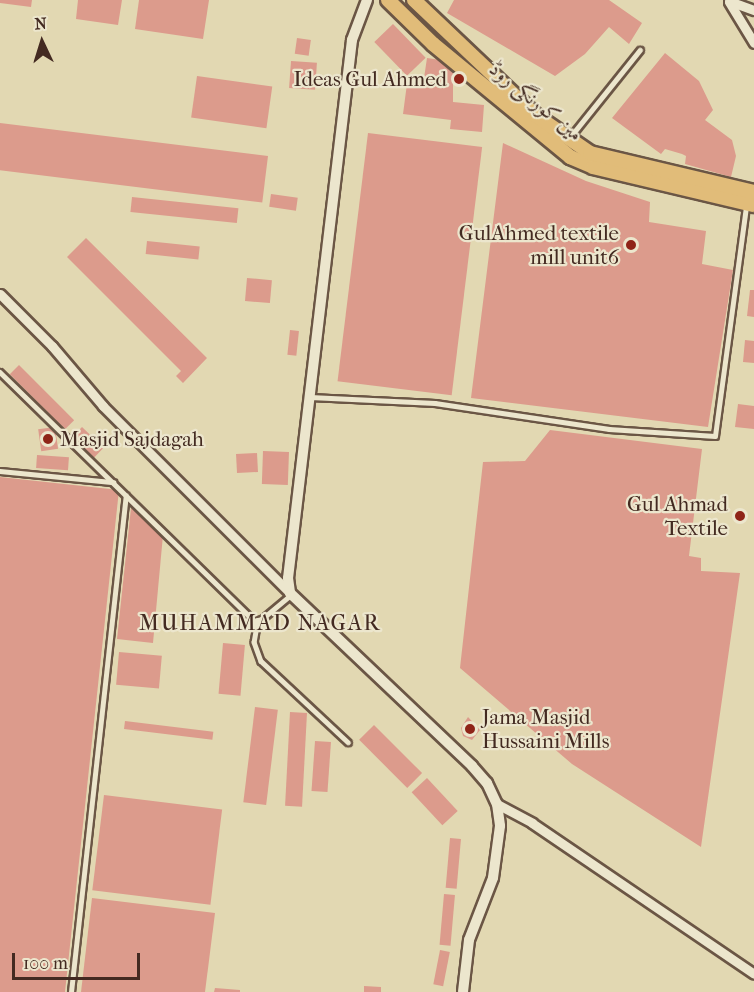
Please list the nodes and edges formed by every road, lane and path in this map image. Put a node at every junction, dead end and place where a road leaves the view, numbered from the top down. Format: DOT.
graph roads {
  1 [pos="367,0"];
  2 [pos="388,0"];
  3 [pos="414,0"];
  4 [pos="728,1"];
  5 [pos="754,10"];
  6 [pos="754,43"];
  7 [pos="640,51"];
  8 [pos="567,140"];
  9 [pos="752,200"];
  10 [pos="0,294"];
  11 [pos="0,372"];
  12 [pos="310,397"];
  13 [pos="0,471"];
  14 [pos="113,482"];
  15 [pos="126,496"];
  16 [pos="291,593"];
  17 [pos="258,620"];
  18 [pos="348,742"];
  19 [pos="497,804"];
  20 [pos="754,974"];
  21 [pos="71,992"];
  22 [pos="463,992"];
  1 -- 12 [label="street"];
  2 -- 9 [label="main road, مین کورنگی روڈ"];
  3 -- 8 [label="main road, مین کورنگی روڈ"];
  4 -- 5 [label="street"];
  4 -- 6 [label="street"];
  7 -- 8 [label="lane"];
  8 -- 9 [label="main road, مین کورنگی روڈ"];
  9 -- 12 [label="lane"];
  10 -- 16 [label="street"];
  11 -- 14 [label="lane"];
  12 -- 16 [label="street"];
  13 -- 14 [label="lane"];
  14 -- 15 [label="lane"];
  15 -- 17 [label="lane"];
  15 -- 21 [label="lane"];
  16 -- 17 [label="lane"];
  16 -- 19 [label="street"];
  17 -- 18 [label="lane"];
  19 -- 20 [label="street"];
  19 -- 22 [label="street"];
}
